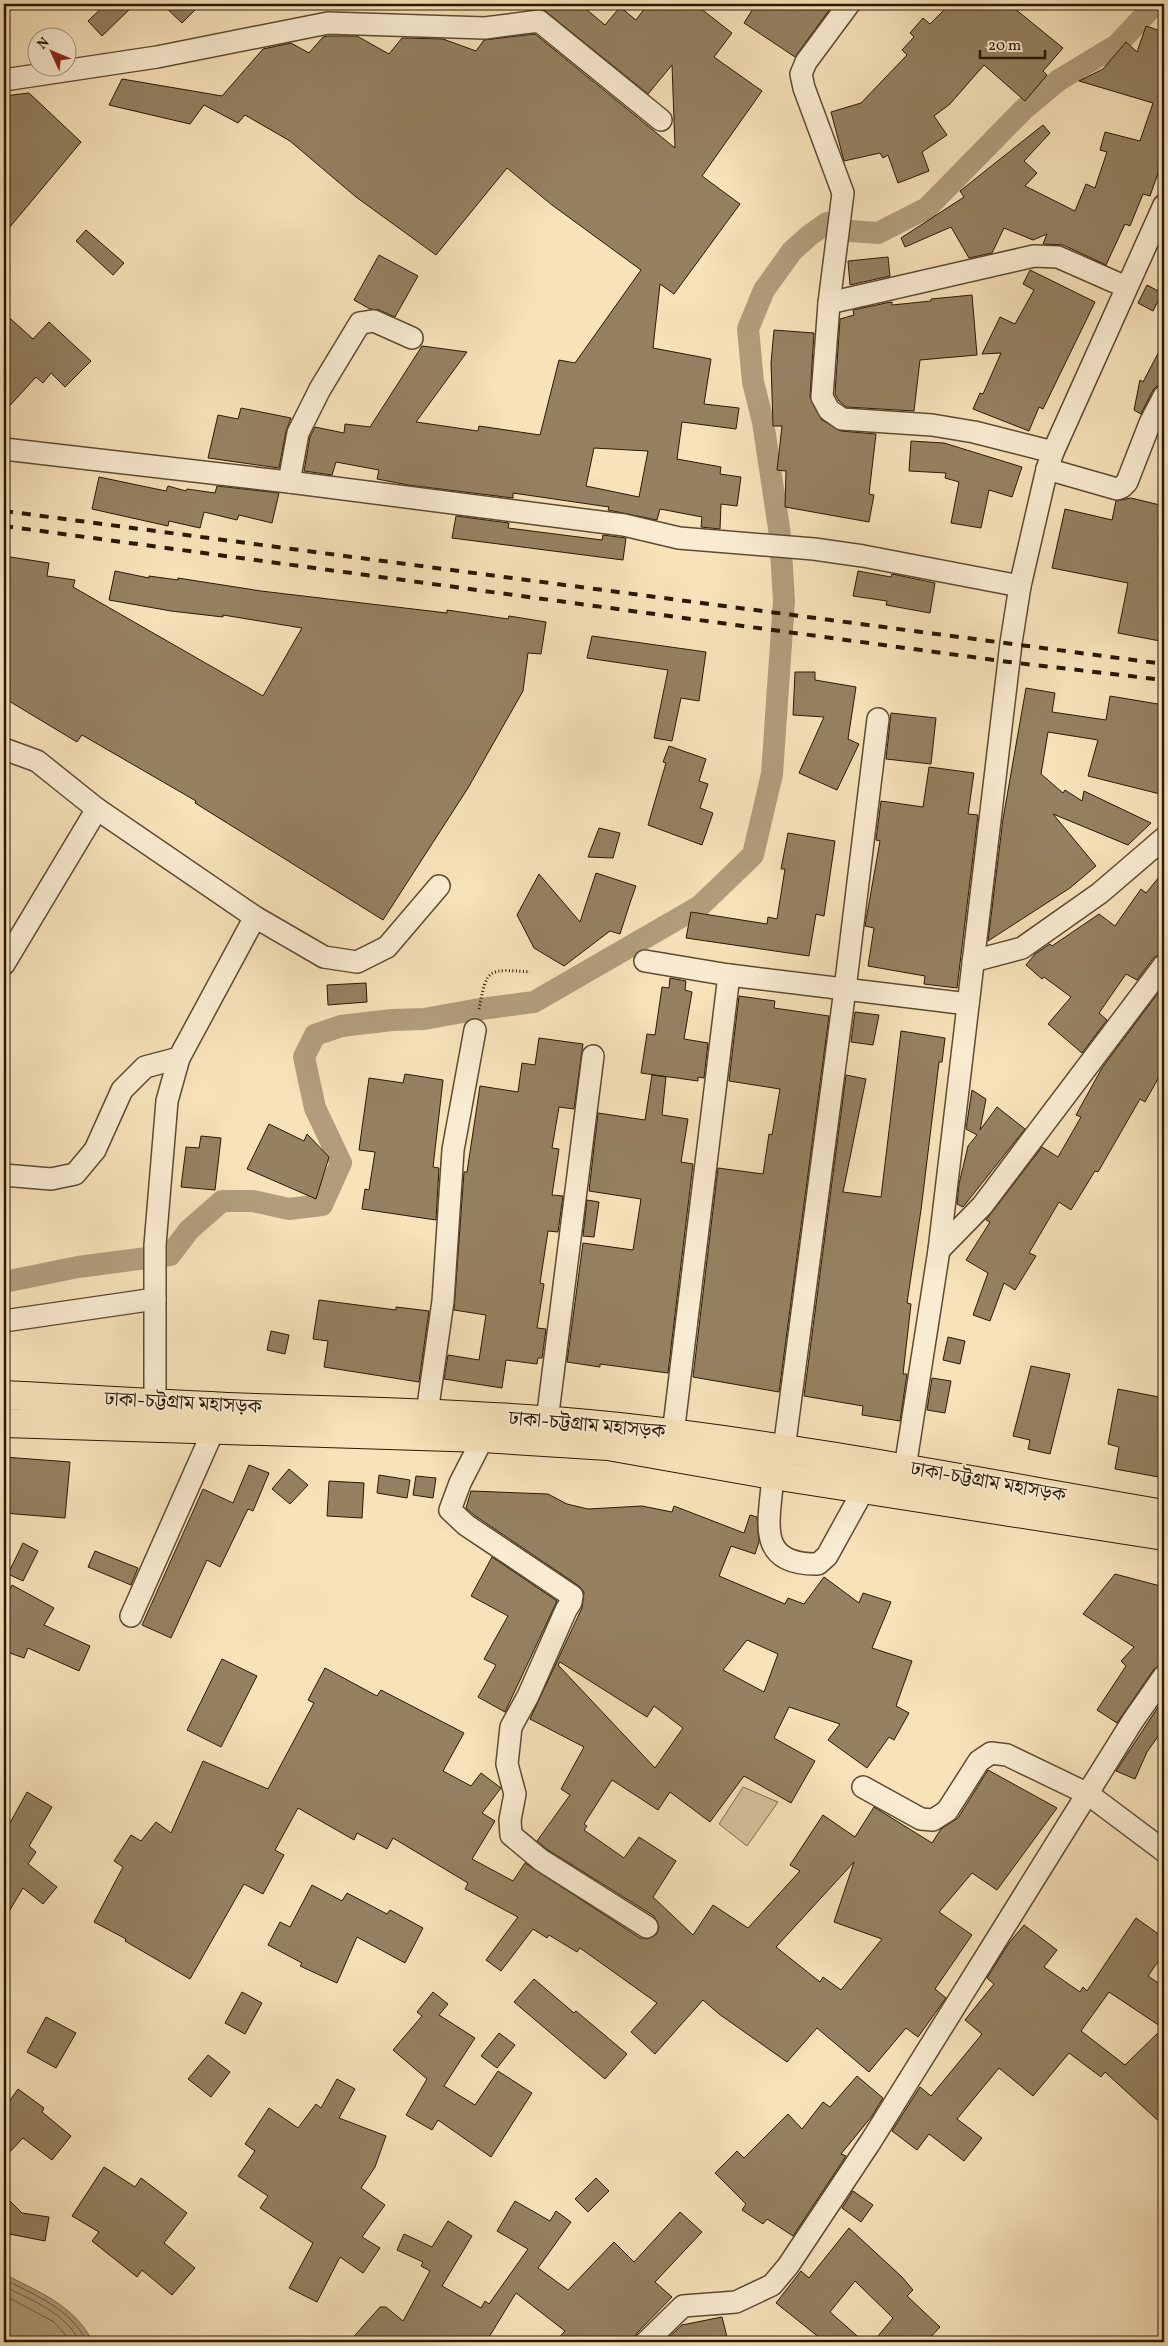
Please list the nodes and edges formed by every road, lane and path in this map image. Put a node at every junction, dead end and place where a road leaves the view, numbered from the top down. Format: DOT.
graph roads {
  1 [pos="849,4"];
  2 [pos="4,80"];
  3 [pos="661,120"];
  4 [pos="1164,204"];
  5 [pos="1126,288"];
  6 [pos="829,303"];
  7 [pos="412,338"];
  8 [pos="1164,396"];
  9 [pos="4,449"];
  10 [pos="1050,461"];
  11 [pos="289,482"];
  12 [pos="1020,586"];
  13 [pos="878,718"];
  14 [pos="4,749"];
  15 [pos="97,809"];
  16 [pos="1164,838"];
  17 [pos="438,886"];
  18 [pos="255,917"];
  19 [pos="645,961"];
  20 [pos="973,961"];
  21 [pos="4,964"];
  22 [pos="1164,965"];
  23 [pos="530,972"];
  24 [pos="729,974"];
  25 [pos="845,989"];
  26 [pos="968,1004"];
  27 [pos="475,1030"];
  28 [pos="593,1056"];
  29 [pos="179,1058"];
  30 [pos="4,1175"];
  31 [pos="939,1250"];
  32 [pos="155,1299"];
  33 [pos="4,1321"];
  34 [pos="4,1395"];
  35 [pos="155,1403"];
  36 [pos="427,1413"];
  37 [pos="181,1416"];
  38 [pos="547,1421"];
  39 [pos="4,1423"];
  40 [pos="214,1429"];
  41 [pos="673,1434"];
  42 [pos="483,1438"];
  43 [pos="784,1449"];
  44 [pos="905,1468"];
  45 [pos="773,1475"];
  46 [pos="864,1489"];
  47 [pos="1164,1514"];
  48 [pos="1164,1536"];
  49 [pos="131,1616"];
  50 [pos="1164,1676"];
  51 [pos="863,1786"];
  52 [pos="1088,1794"];
  53 [pos="1164,1851"];
  54 [pos="647,1927"];
  55 [pos="646,2342"];
  1 -- 6 [label="street"];
  2 -- 3 [label="street"];
  4 -- 5 [label="street"];
  5 -- 6 [label="street"];
  5 -- 10 [label="street"];
  6 -- 10 [label="street"];
  7 -- 11 [label="street"];
  8 -- 10 [label="street"];
  9 -- 11 [label="street"];
  10 -- 12 [label="street"];
  11 -- 12 [label="street"];
  12 -- 20 [label="street"];
  13 -- 25 [label="street"];
  14 -- 15 [label="street"];
  15 -- 18 [label="street"];
  15 -- 21 [label="street"];
  16 -- 20 [label="street"];
  17 -- 18 [label="street"];
  18 -- 29 [label="street"];
  19 -- 24 [label="street"];
  20 -- 26 [label="street"];
  22 -- 31 [label="street"];
  23 -- 27 [label="path"];
  24 -- 25 [label="street"];
  24 -- 41 [label="street"];
  25 -- 26 [label="street"];
  25 -- 43 [label="street"];
  26 -- 31 [label="street"];
  27 -- 36 [label="street"];
  28 -- 38 [label="street"];
  29 -- 30 [label="street"];
  29 -- 32 [label="street"];
  31 -- 44 [label="street"];
  32 -- 33 [label="street"];
  32 -- 35 [label="street"];
  34 -- 35 [label="highway, ঢাকা-চট্টগ্রাম মহাসড়ক"];
  35 -- 37 [label="highway, ঢাকা-চট্টগ্রাম মহাসড়ক"];
  36 -- 37 [label="highway, ঢাকা-চট্টগ্রাম মহাসড়ক"];
  36 -- 38 [label="highway, ঢাকা-চট্টগ্রাম মহাসড়ক"];
  37 -- 39 [label="highway, ঢাকা-চট্টগ্রাম মহাসড়ক"];
  37 -- 40 [label="highway, ঢাকা-চট্টগ্রাম মহাসড়ক"];
  38 -- 41 [label="highway, ঢাকা-চট্টগ্রাম মহাসড়ক"];
  40 -- 42 [label="highway, ঢাকা-চট্টগ্রাম মহাসড়ক"];
  40 -- 49 [label="street"];
  41 -- 43 [label="highway, ঢাকা-চট্টগ্রাম মহাসড়ক"];
  42 -- 45 [label="highway, ঢাকা-চট্টগ্রাম মহাসড়ক"];
  42 -- 54 [label="street"];
  43 -- 44 [label="highway, ঢাকা-চট্টগ্রাম মহাসড়ক"];
  44 -- 47 [label="highway, ঢাকা-চট্টগ্রাম মহাসড়ক"];
  45 -- 46 [label="highway, ঢাকা-চট্টগ্রাম মহাসড়ক"];
  45 -- 46 [label="street"];
  46 -- 48 [label="highway, ঢাকা-চট্টগ্রাম মহাসড়ক"];
  50 -- 52 [label="street"];
  51 -- 52 [label="street"];
  52 -- 53 [label="street"];
  52 -- 55 [label="street"];
}
